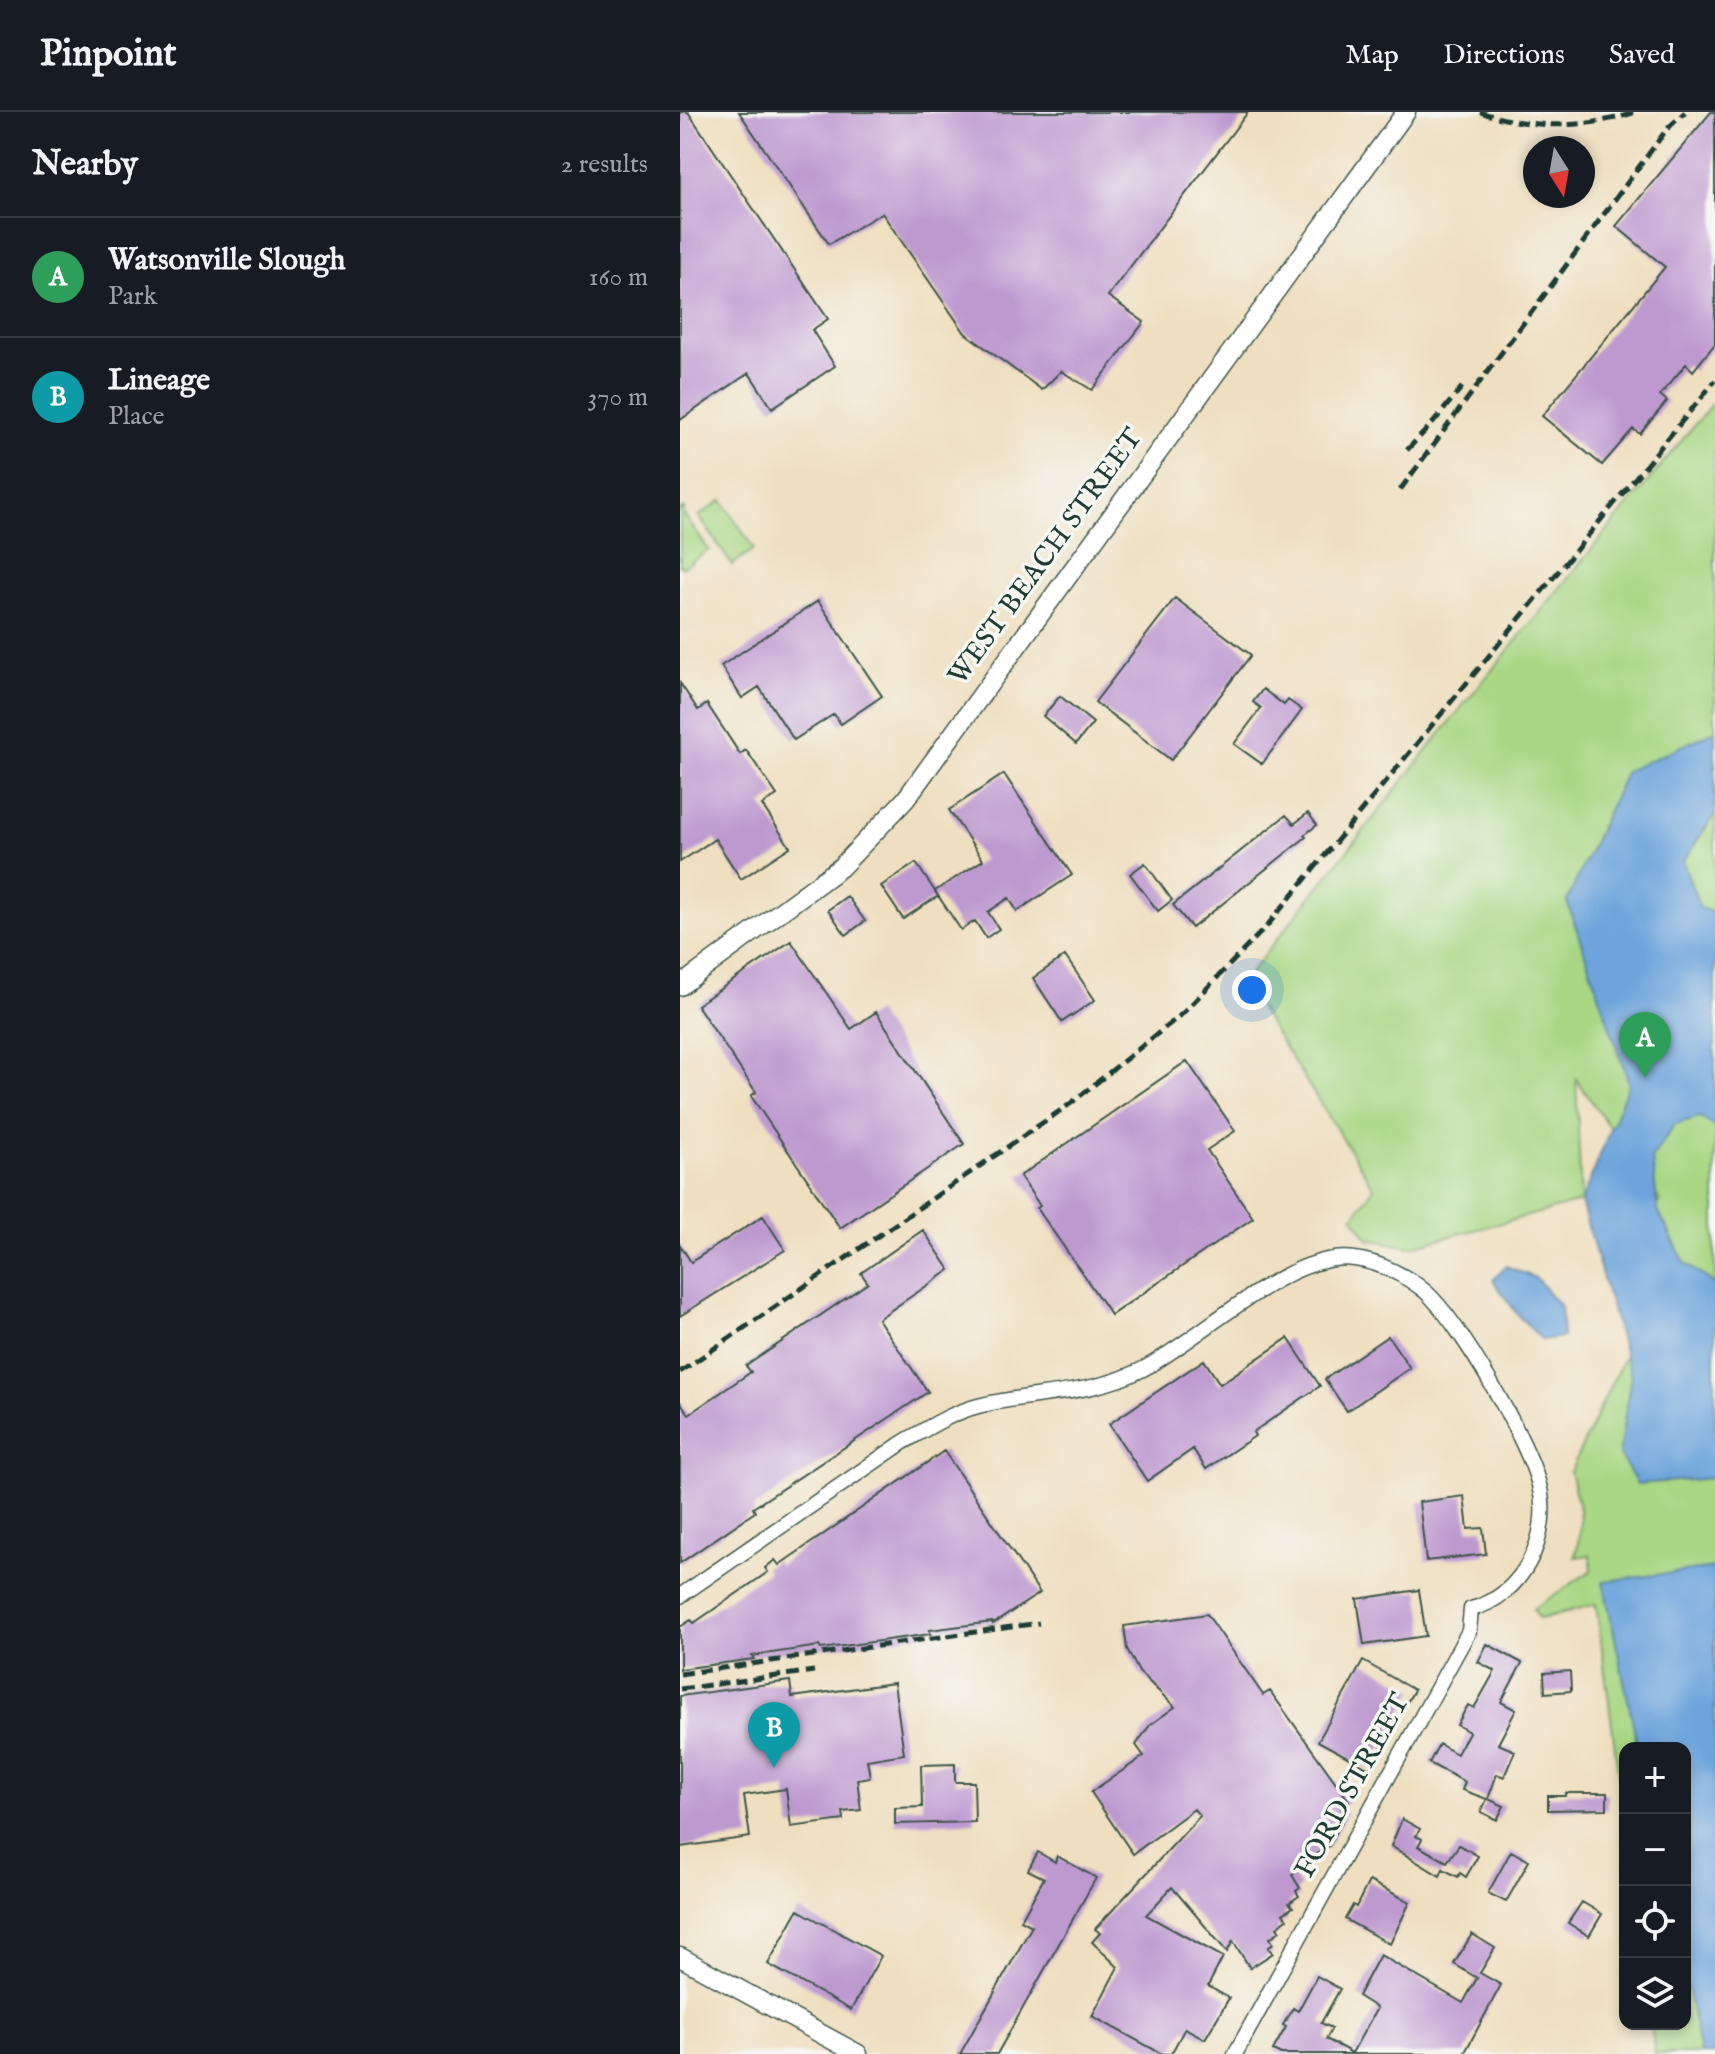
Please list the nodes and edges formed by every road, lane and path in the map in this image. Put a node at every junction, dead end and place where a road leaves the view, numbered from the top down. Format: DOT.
graph roads {
  1 [pos="1406,112"];
  2 [pos="682,981"];
  3 [pos="680,1596"];
  4 [pos="680,1957"];
  5 [pos="858,2054"];
  6 [pos="1235,2054"];
  1 -- 2 [label="main road, WEST BEACH STREET"];
  3 -- 6 [label="street, FORD STREET"];
  4 -- 5 [label="main road"];
}
